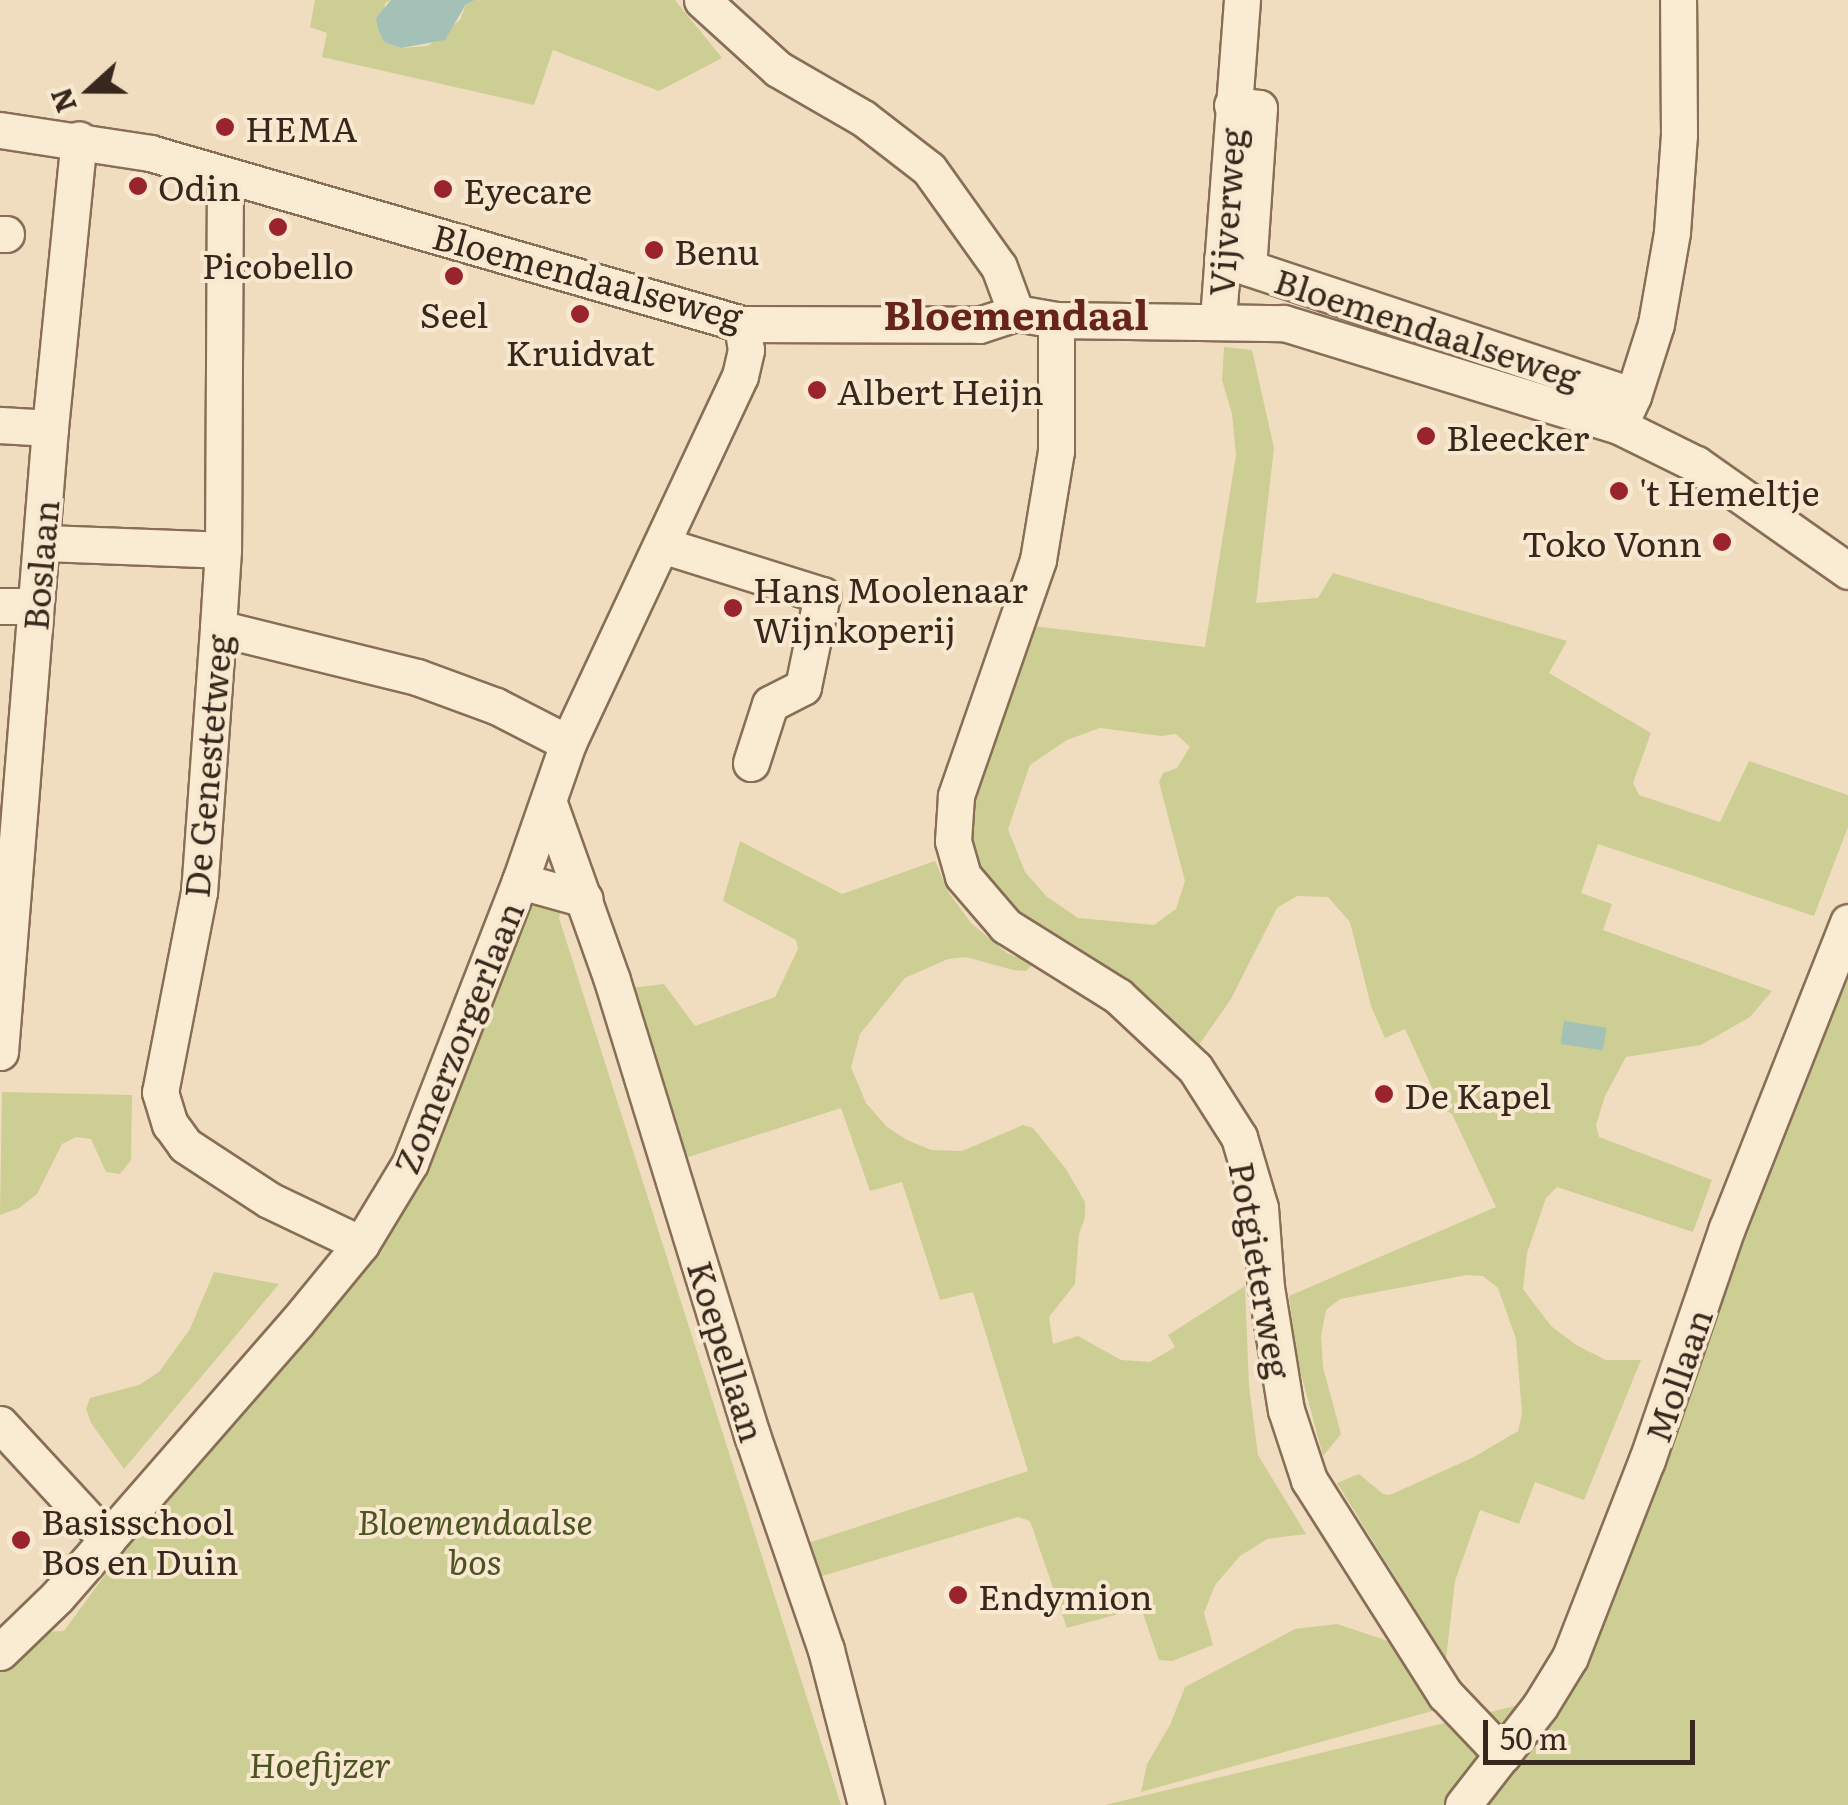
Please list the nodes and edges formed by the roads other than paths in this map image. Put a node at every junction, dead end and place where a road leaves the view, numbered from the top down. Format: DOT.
graph roads {
  1 [pos="702,0"];
  2 [pos="1242,0"];
  3 [pos="1678,0"];
  4 [pos="0,130"];
  5 [pos="79,139"];
  6 [pos="225,176"];
  7 [pos="1235,264"];
  8 [pos="1016,313"];
  9 [pos="1218,319"];
  10 [pos="1056,320"];
  11 [pos="742,324"];
  12 [pos="1626,411"];
  13 [pos="0,425"];
  14 [pos="50,428"];
  15 [pos="43,543"];
  16 [pos="662,545"];
  17 [pos="223,550"];
  18 [pos="1848,571"];
  19 [pos="17,606"];
  20 [pos="218,628"];
  21 [pos="568,743"];
  22 [pos="751,763"];
  23 [pos="548,803"];
  24 [pos="520,881"];
  25 [pos="585,898"];
  26 [pos="1848,922"];
  27 [pos="4,962"];
  28 [pos="1841,962"];
  29 [pos="0,1052"];
  30 [pos="361,1244"];
  31 [pos="0,1424"];
  32 [pos="107,1540"];
  33 [pos="0,1652"];
  34 [pos="1502,1755"];
  35 [pos="866,1805"];
  36 [pos="1463,1805"];
  1 -- 8 [label="street"];
  2 -- 7 [label="street, Vijverweg"];
  3 -- 12 [label="street"];
  4 -- 5 [label="street, Bloemendaalseweg"];
  5 -- 6 [label="street, Bloemendaalseweg"];
  5 -- 14 [label="street, Boslaan"];
  6 -- 11 [label="street, Bloemendaalseweg"];
  6 -- 17 [label="street, De Genestetweg"];
  7 -- 9 [label="street, Vijverweg"];
  7 -- 12 [label="street, Bloemendaalseweg"];
  8 -- 10 [label="street, Bloemendaalseweg"];
  8 -- 11 [label="street, Bloemendaalseweg"];
  9 -- 10 [label="street, Bloemendaalseweg"];
  9 -- 12 [label="street, Bloemendaalseweg"];
  10 -- 34 [label="street, Potgieterweg"];
  11 -- 16 [label="street, Zomerzorgerlaan"];
  12 -- 18 [label="street, Bloemendaalseweg"];
  13 -- 14 [label="street"];
  14 -- 15 [label="street, Boslaan"];
  15 -- 17 [label="street"];
  15 -- 19 [label="street, Boslaan"];
  16 -- 21 [label="street, Zomerzorgerlaan"];
  16 -- 22 [label="street"];
  17 -- 20 [label="street, De Genestetweg"];
  19 -- 27 [label="street, Boslaan"];
  20 -- 21 [label="street"];
  20 -- 30 [label="street, De Genestetweg"];
  21 -- 23 [label="street, Zomerzorgerlaan"];
  23 -- 24 [label="street, Zomerzorgerlaan"];
  23 -- 25 [label="street, Koepellaan"];
  24 -- 25 [label="street"];
  24 -- 30 [label="street, Zomerzorgerlaan"];
  25 -- 35 [label="street, Koepellaan"];
  26 -- 28 [label="street, Mollaan"];
  27 -- 29 [label="street, Boslaan"];
  28 -- 34 [label="street, Mollaan"];
  30 -- 32 [label="street, Zomerzorgerlaan"];
  31 -- 32 [label="street"];
  32 -- 33 [label="street, Zomerzorgerlaan"];
  34 -- 36 [label="street, Mollaan"];
}
